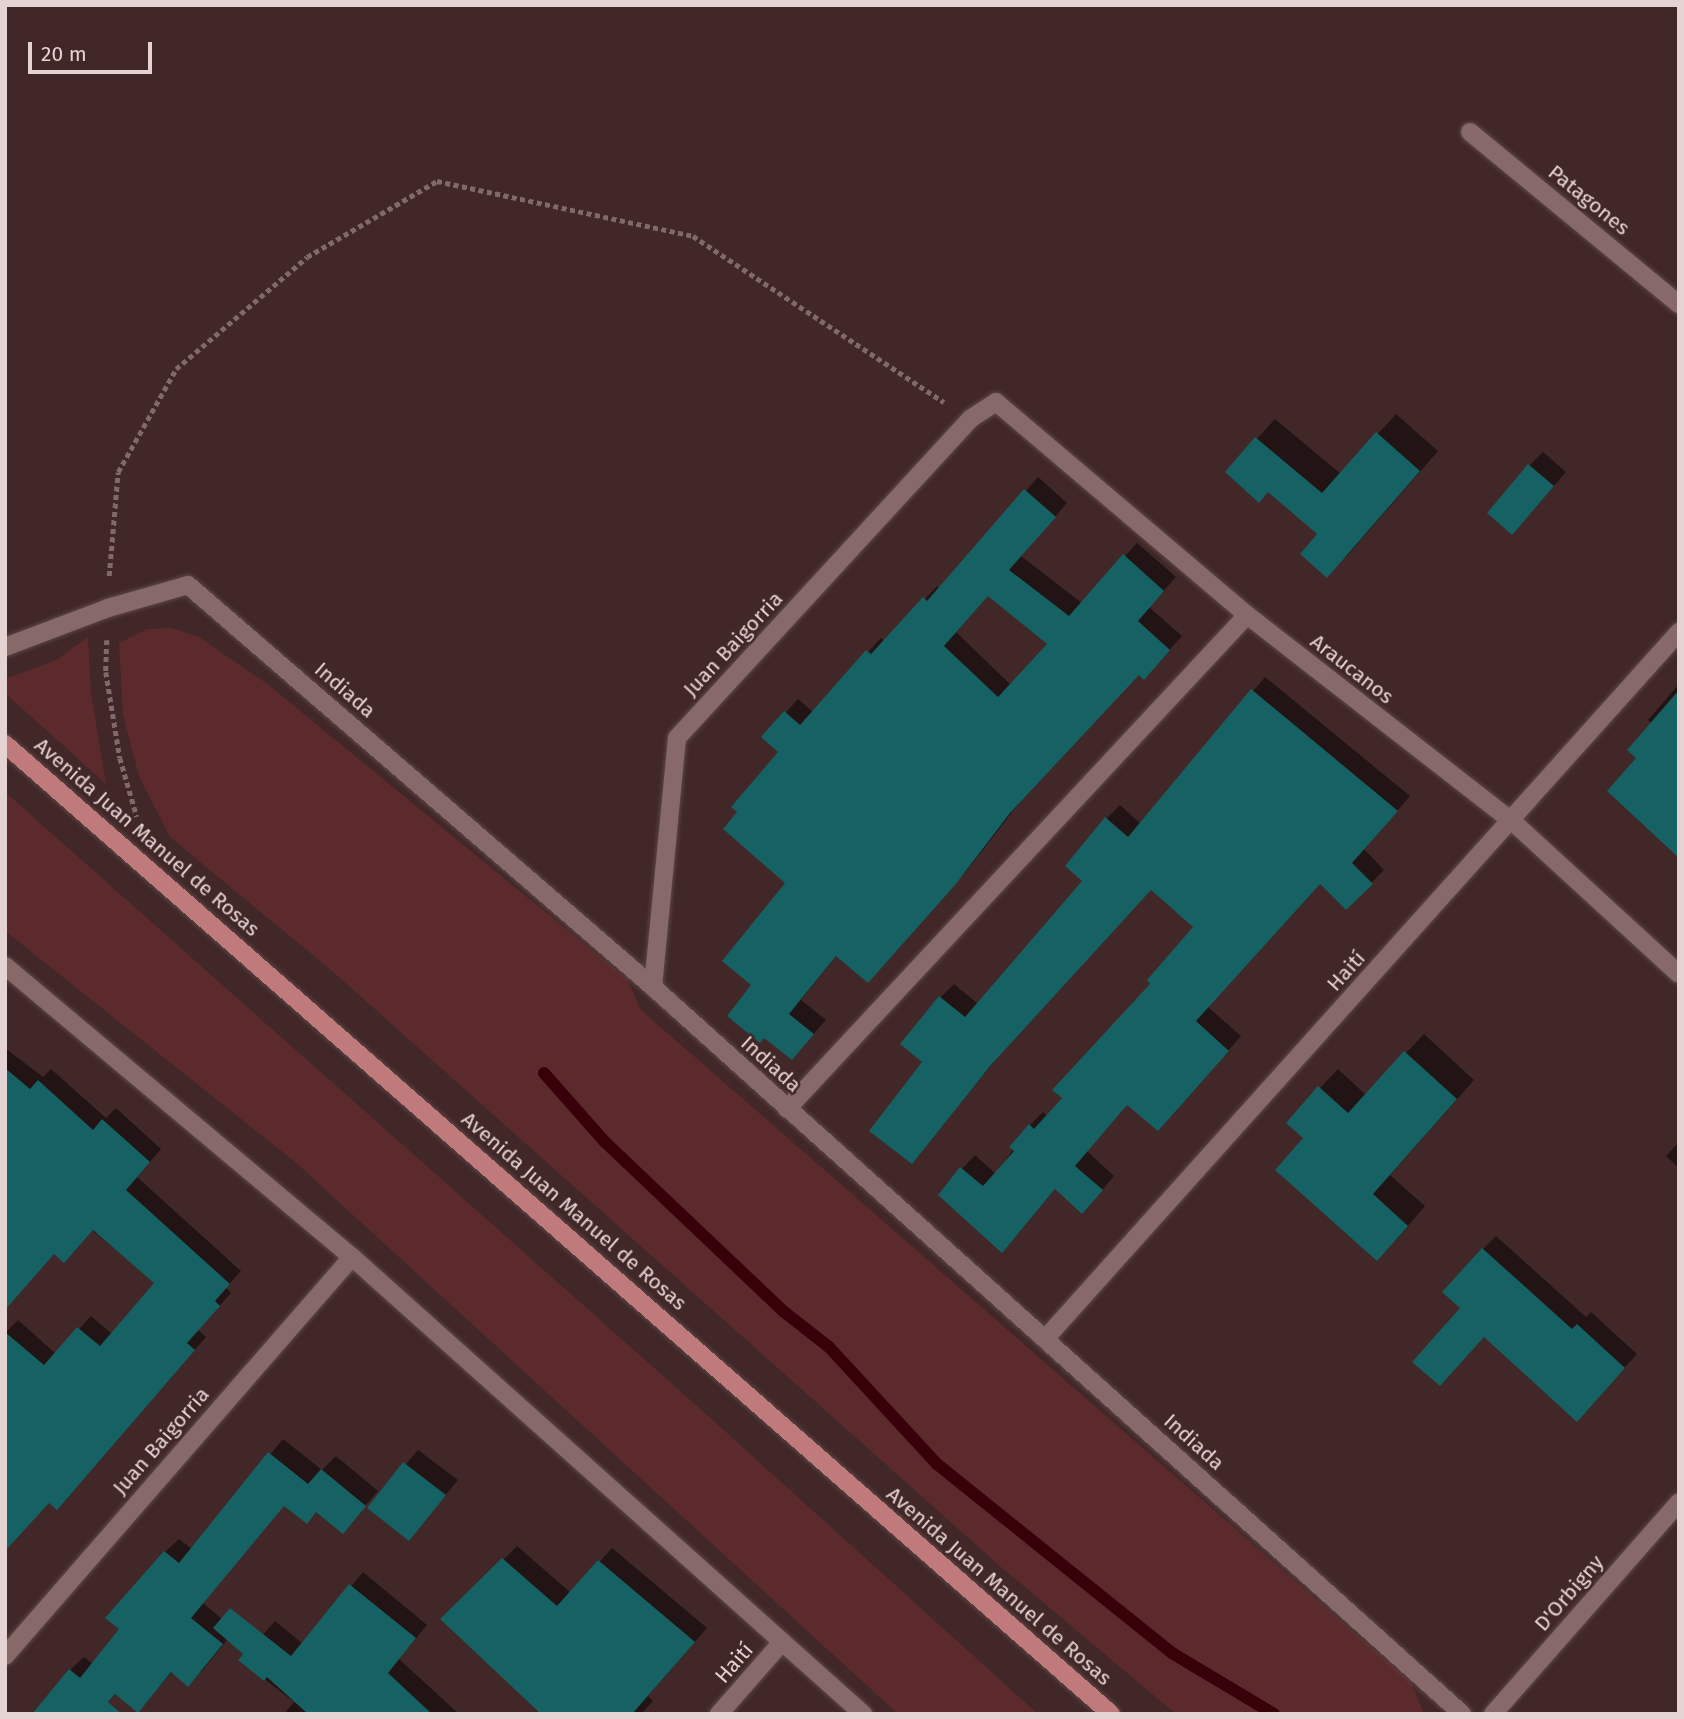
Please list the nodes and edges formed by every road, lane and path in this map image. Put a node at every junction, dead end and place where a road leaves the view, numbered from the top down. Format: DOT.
graph roads {
  1 [pos="1470,132"];
  2 [pos="1679,303"];
  3 [pos="996,402"];
  4 [pos="970,419"];
  5 [pos="107,608"];
  6 [pos="1247,615"];
  7 [pos="1679,632"];
  8 [pos="5,647"];
  9 [pos="5,744"];
  10 [pos="138,821"];
  11 [pos="1512,821"];
  12 [pos="5,966"];
  13 [pos="1679,974"];
  14 [pos="653,987"];
  15 [pos="787,1109"];
  16 [pos="352,1257"];
  17 [pos="1045,1339"];
  18 [pos="1679,1503"];
  19 [pos="782,1642"];
  20 [pos="5,1656"];
  21 [pos="719,1714"];
  22 [pos="863,1714"];
  23 [pos="1111,1714"];
  24 [pos="1462,1714"];
  25 [pos="1493,1714"];
  1 -- 2 [label="street, Patagones"];
  3 -- 4 [label="street, Juan Baigorria"];
  3 -- 6 [label="street, Araucanos"];
  4 -- 5 [label="path"];
  4 -- 14 [label="street, Juan Baigorria"];
  5 -- 8 [label="street, Indiada"];
  5 -- 10 [label="path"];
  5 -- 14 [label="street, Indiada"];
  6 -- 11 [label="street, Araucanos"];
  6 -- 15 [label="street"];
  7 -- 11 [label="street, Haití"];
  9 -- 23 [label="main road, Avenida Juan Manuel de Rosas"];
  11 -- 13 [label="street, Araucanos"];
  11 -- 17 [label="street, Haití"];
  12 -- 16 [label="street"];
  14 -- 15 [label="street, Indiada"];
  15 -- 17 [label="street, Indiada"];
  16 -- 19 [label="street"];
  16 -- 20 [label="street, Juan Baigorria"];
  17 -- 24 [label="street, Indiada"];
  18 -- 25 [label="street, D'Orbigny"];
  19 -- 21 [label="street, Haití"];
  19 -- 22 [label="street"];
}
